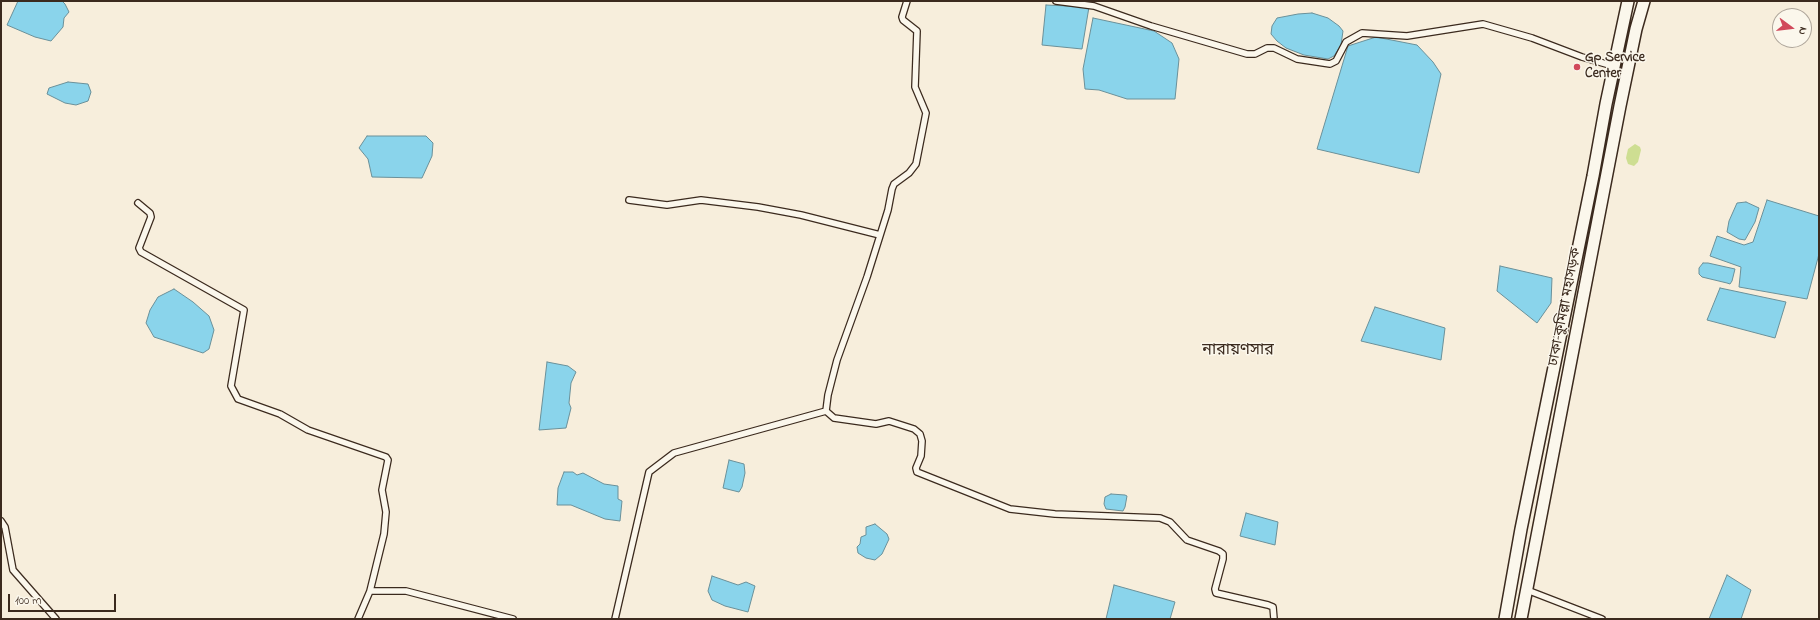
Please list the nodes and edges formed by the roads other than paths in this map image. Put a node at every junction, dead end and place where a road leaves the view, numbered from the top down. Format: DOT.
graph roads {
  1 [pos="907,1"];
  2 [pos="1056,1"];
  3 [pos="1628,1"];
  4 [pos="1644,1"];
  5 [pos="1094,4"];
  6 [pos="1613,66"];
  7 [pos="1593,176"];
  8 [pos="1606,178"];
  9 [pos="629,200"];
  10 [pos="138,203"];
  11 [pos="880,234"];
  12 [pos="826,411"];
  13 [pos="1,521"];
  14 [pos="1527,590"];
  15 [pos="370,591"];
  16 [pos="56,619"];
  17 [pos="358,619"];
  18 [pos="513,619"];
  19 [pos="614,619"];
  20 [pos="1274,619"];
  21 [pos="1505,619"];
  22 [pos="1522,619"];
  23 [pos="1602,619"];
  1 -- 11 [label="street"];
  2 -- 5 [label="street"];
  3 -- 6 [label="highway, ঢাকা–কুমিল্লা মহাসড়ক"];
  4 -- 8 [label="highway, ঢাকা–কুমিল্লা মহাসড়ক"];
  5 -- 6 [label="street"];
  6 -- 7 [label="highway, ঢাকা–কুমিল্লা মহাসড়ক"];
  7 -- 8 [label="highway"];
  7 -- 21 [label="highway, ঢাকা–কুমিল্লা মহাসড়ক"];
  8 -- 14 [label="highway, ঢাকা–কুমিল্লা মহাসড়ক"];
  9 -- 11 [label="street"];
  10 -- 15 [label="street"];
  11 -- 12 [label="street"];
  12 -- 19 [label="street"];
  12 -- 20 [label="street"];
  13 -- 16 [label="street"];
  14 -- 22 [label="highway, ঢাকা–কুমিল্লা মহাসড়ক"];
  14 -- 23 [label="street"];
  15 -- 17 [label="street"];
  15 -- 18 [label="street"];
}
